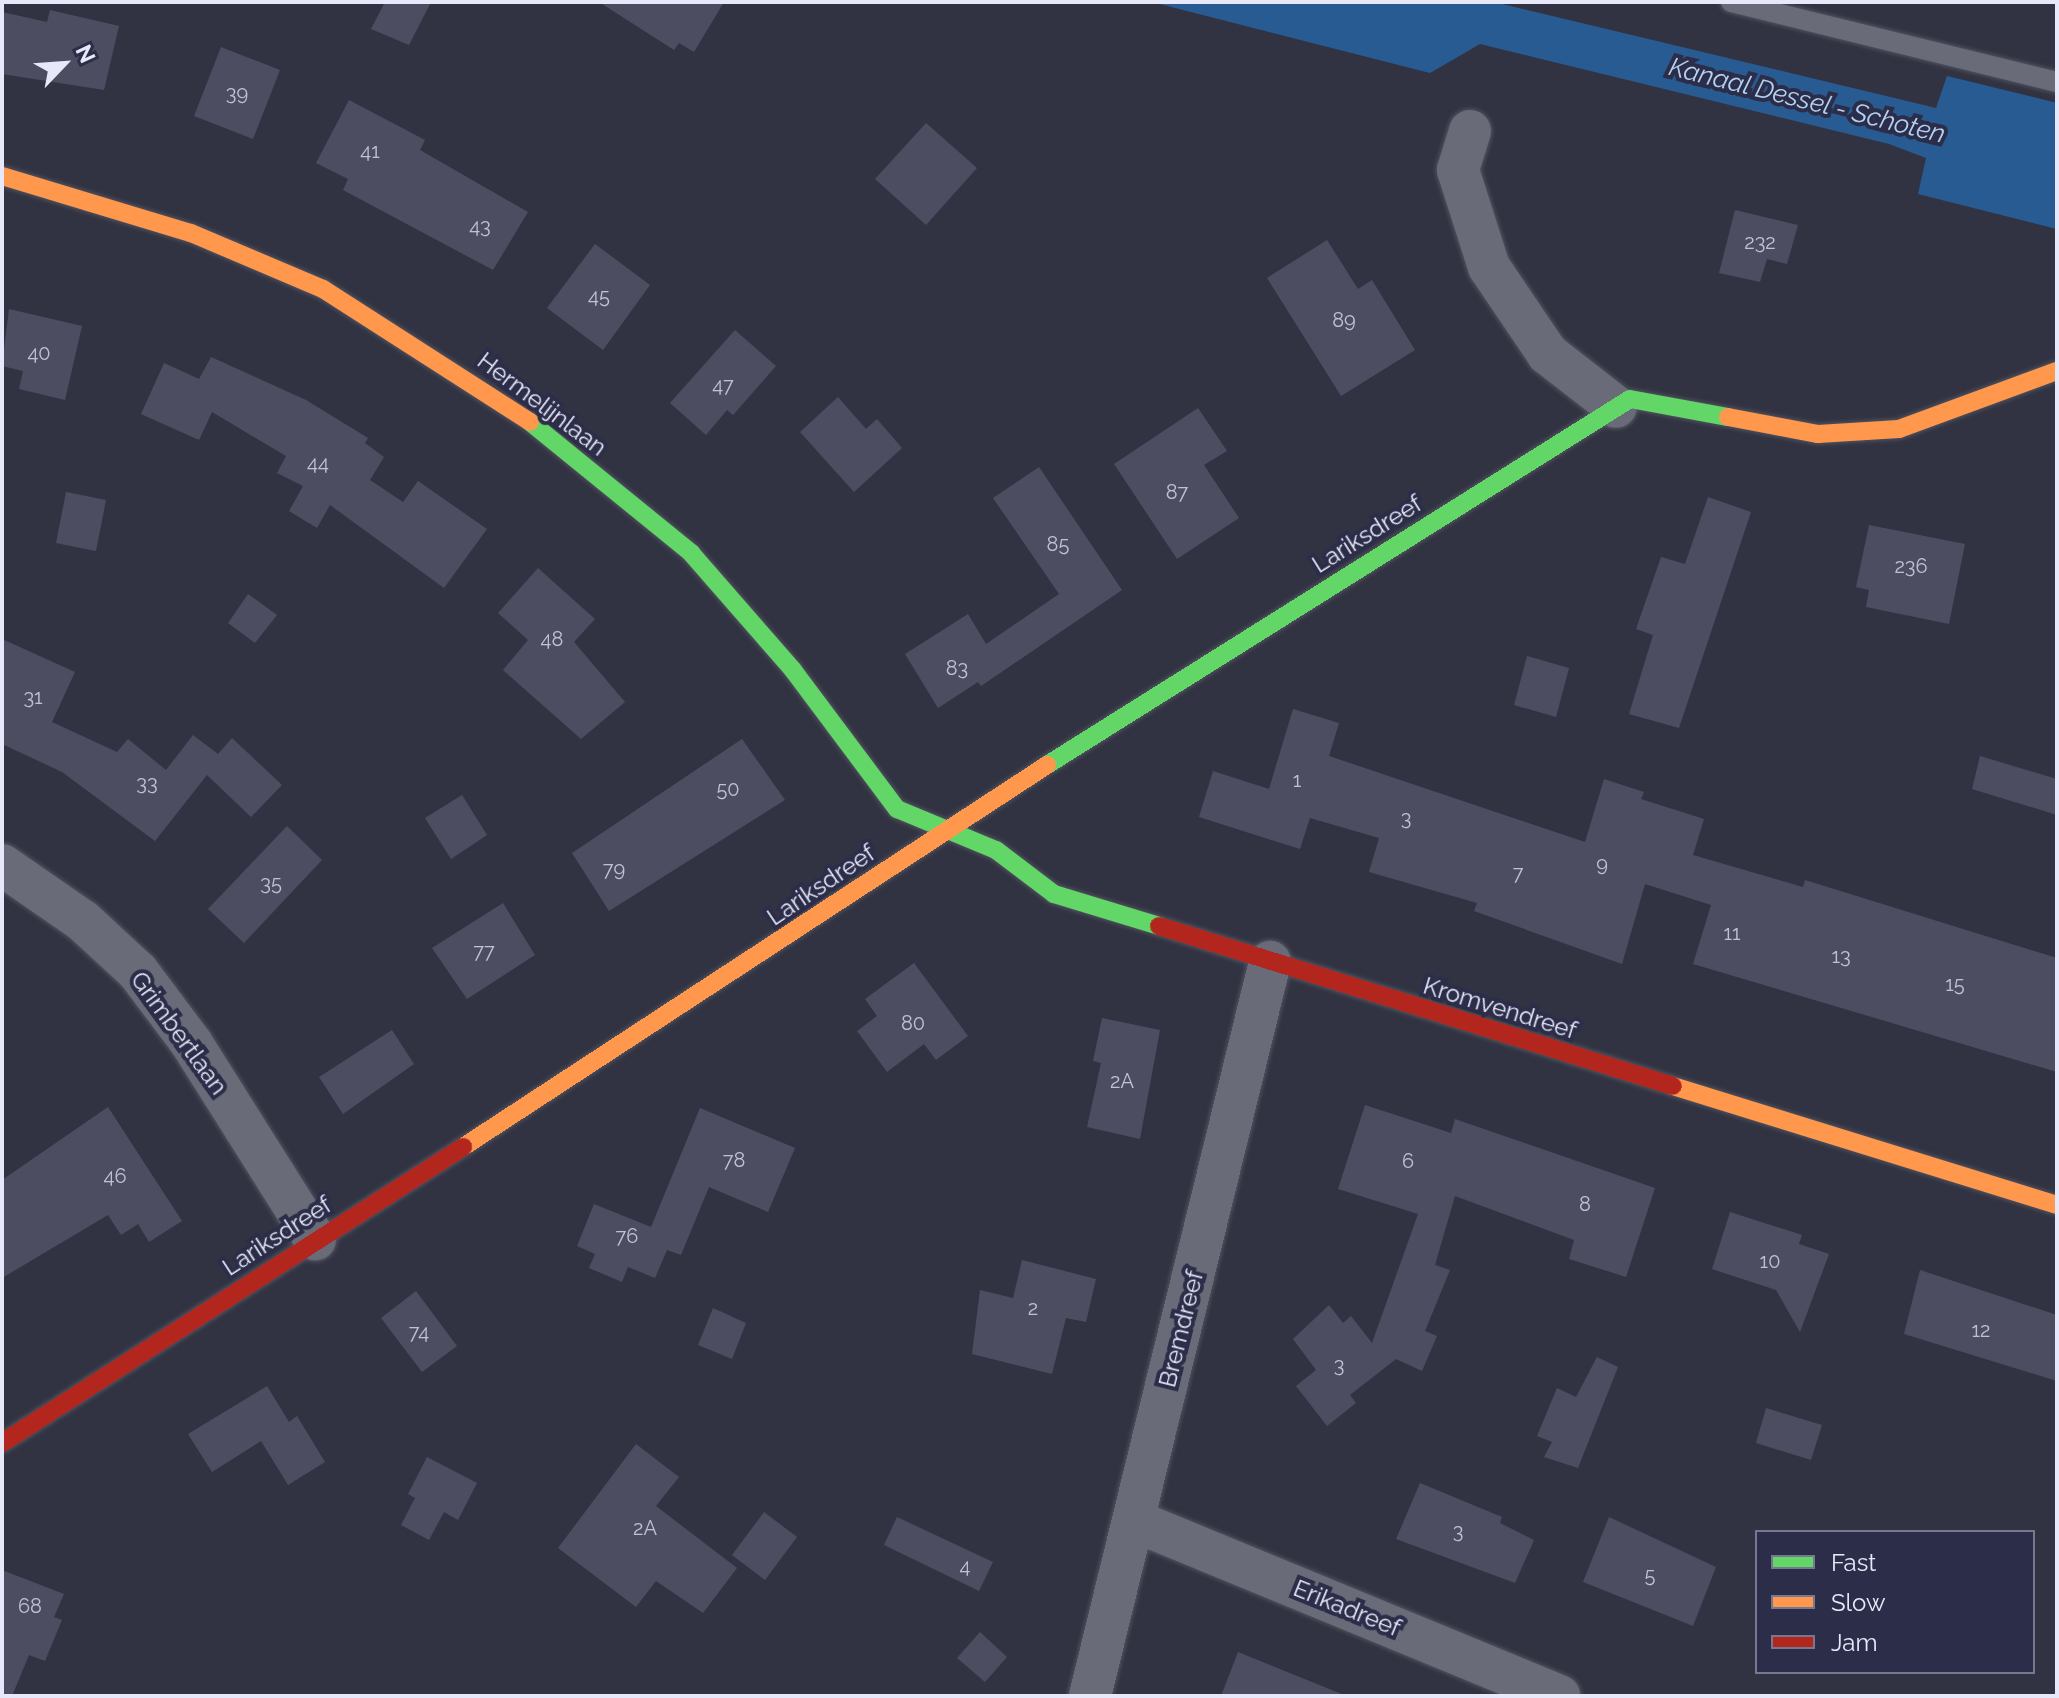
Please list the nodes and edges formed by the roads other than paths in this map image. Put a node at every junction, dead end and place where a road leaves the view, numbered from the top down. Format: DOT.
graph roads {
  1 [pos="1731,2"];
  2 [pos="2057,82"];
  3 [pos="1470,131"];
  4 [pos="2,176"];
  5 [pos="2057,371"];
  6 [pos="1616,407"];
  7 [pos="940,832"];
  8 [pos="2,865"];
  9 [pos="1270,962"];
  10 [pos="2057,1205"];
  11 [pos="315,1239"];
  12 [pos="2,1443"];
  13 [pos="1135,1521"];
  14 [pos="1090,1696"];
  15 [pos="1559,1696"];
  1 -- 2 [label="lane"];
  3 -- 6 [label="street"];
  4 -- 7 [label="street, Hermelijnlaan"];
  5 -- 6 [label="street, Lariksdreef"];
  6 -- 7 [label="street, Lariksdreef"];
  7 -- 9 [label="street, Kromvendreef"];
  7 -- 11 [label="street, Lariksdreef"];
  8 -- 11 [label="street, Grimbertlaan"];
  9 -- 10 [label="street, Kromvendreef"];
  9 -- 13 [label="street, Bremdreef"];
  11 -- 12 [label="street, Lariksdreef"];
  13 -- 14 [label="street, Bremdreef"];
  13 -- 15 [label="street, Erikadreef"];
}
